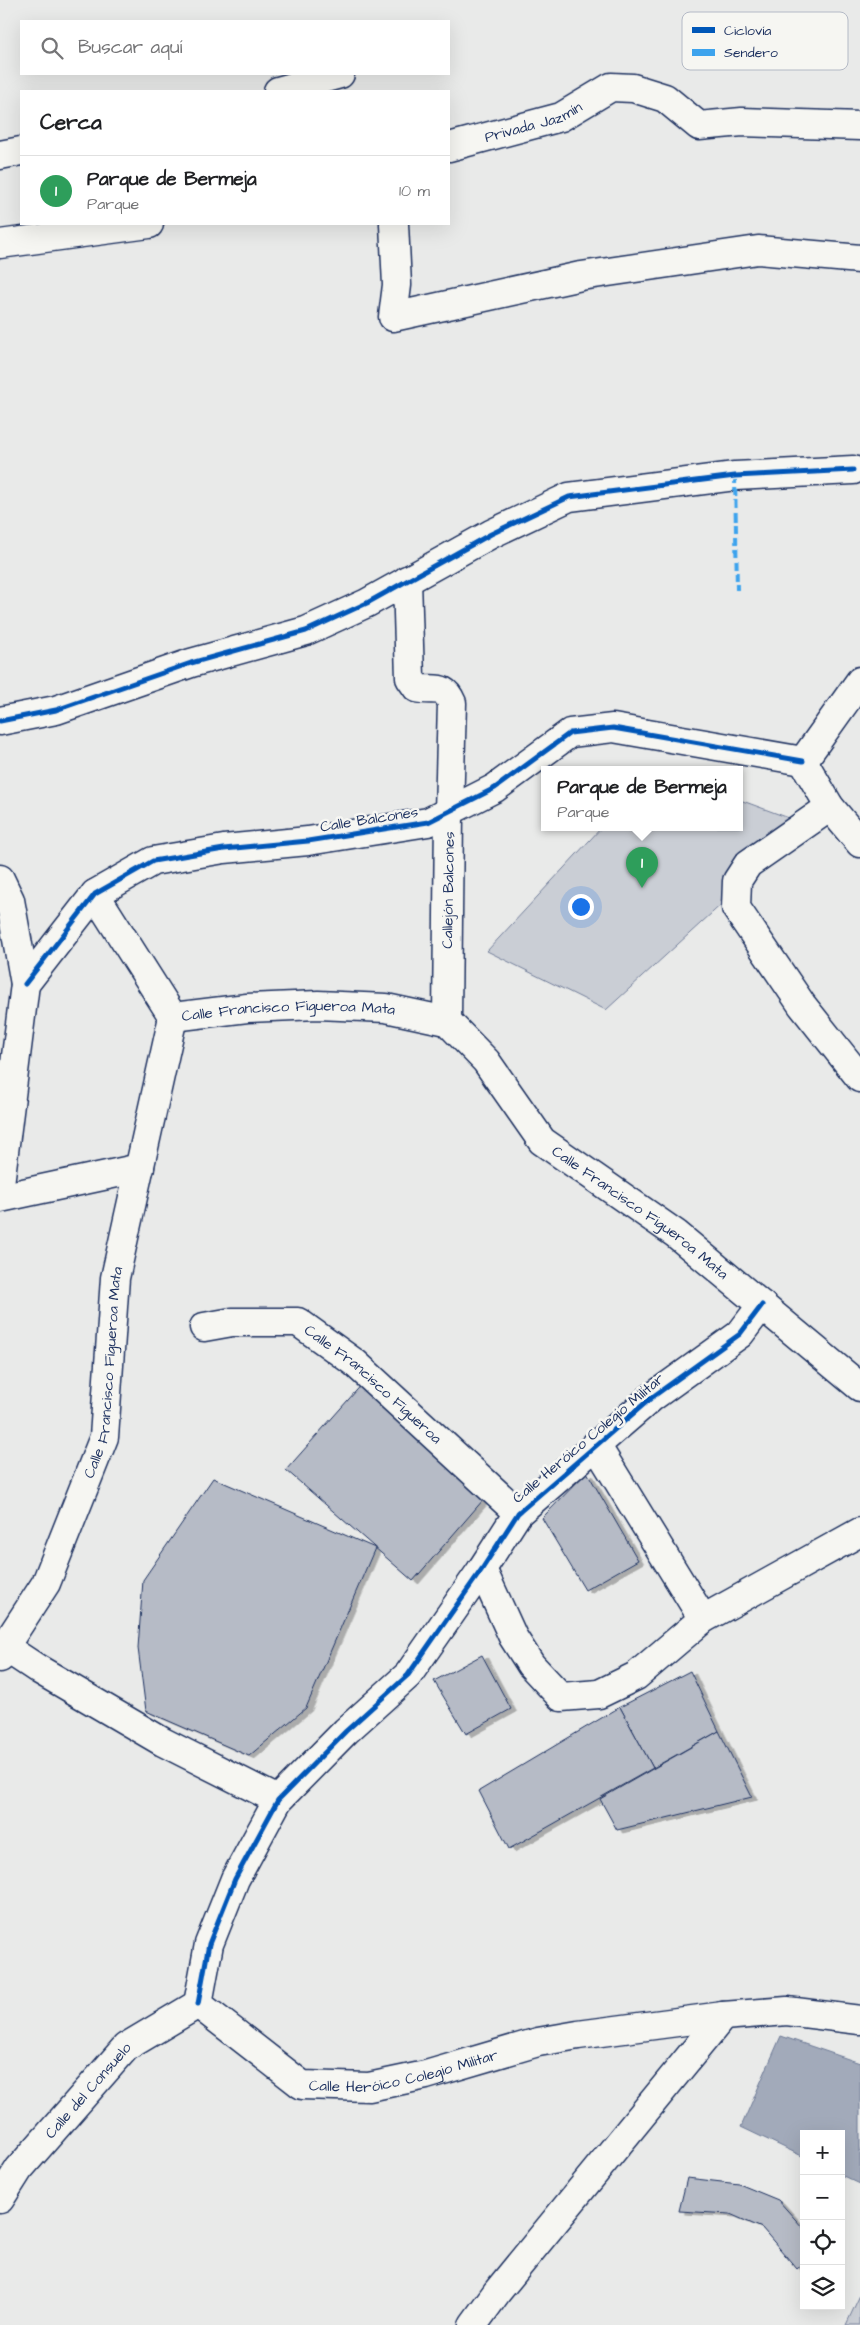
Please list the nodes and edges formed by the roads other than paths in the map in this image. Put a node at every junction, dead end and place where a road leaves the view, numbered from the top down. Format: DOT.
graph roads {
  1 [pos="336,75"];
  2 [pos="282,90"];
  3 [pos="860,126"];
  4 [pos="450,147"];
  5 [pos="20,151"];
  6 [pos="0,155"];
  7 [pos="142,225"];
  8 [pos="394,225"];
  9 [pos="0,244"];
  10 [pos="860,259"];
  11 [pos="858,469"];
  12 [pos="407,580"];
  13 [pos="860,680"];
  14 [pos="0,721"];
  15 [pos="803,762"];
  16 [pos="830,807"];
  17 [pos="449,812"];
  18 [pos="860,843"];
  19 [pos="0,879"];
  20 [pos="96,894"];
  21 [pos="25,984"];
  22 [pos="173,1017"];
  23 [pos="447,1021"];
  24 [pos="860,1078"];
  25 [pos="140,1168"];
  26 [pos="0,1184"];
  27 [pos="0,1198"];
  28 [pos="762,1305"];
  29 [pos="204,1327"];
  30 [pos="860,1387"];
  31 [pos="596,1445"];
  32 [pos="518,1513"];
  33 [pos="860,1532"];
  34 [pos="482,1569"];
  35 [pos="703,1619"];
  36 [pos="2,1649"];
  37 [pos="278,1800"];
  38 [pos="198,2004"];
  39 [pos="724,2016"];
  40 [pos="860,2020"];
  41 [pos="0,2199"];
  42 [pos="473,2325"];
  1 -- 2 [label="street"];
  3 -- 4 [label="street, Privada Jazmín"];
  5 -- 6 [label="street"];
  7 -- 9 [label="street"];
  8 -- 10 [label="street"];
  11 -- 12 [label="street"];
  12 -- 14 [label="street"];
  12 -- 17 [label="street, Callejón Balcones"];
  13 -- 15 [label="street"];
  15 -- 16 [label="street"];
  15 -- 17 [label="street, Calle Balcones"];
  16 -- 18 [label="street"];
  16 -- 24 [label="street"];
  17 -- 20 [label="street, Calle Balcones"];
  17 -- 23 [label="street, Callejón Balcones"];
  19 -- 21 [label="street"];
  20 -- 21 [label="street, Calle Balcones"];
  20 -- 22 [label="street"];
  21 -- 26 [label="street"];
  22 -- 23 [label="street, Calle Francisco Figueroa Mata"];
  22 -- 25 [label="street, Calle Francisco Figueroa Mata"];
  23 -- 28 [label="street, Calle Francisco Figueroa Mata"];
  25 -- 27 [label="street"];
  25 -- 36 [label="street, Calle Francisco Figueroa Mata"];
  28 -- 30 [label="street, Calle Francisco Figueroa Mata"];
  28 -- 31 [label="street, Calle Heróico Colegio Militar"];
  29 -- 32 [label="street, Calle Francisco Figueroa"];
  31 -- 32 [label="street, Calle Heróico Colegio Militar"];
  31 -- 35 [label="street"];
  32 -- 34 [label="street, Calle Heróico Colegio Militar"];
  33 -- 35 [label="street"];
  34 -- 35 [label="street"];
  34 -- 37 [label="street, Calle Heróico Colegio Militar"];
  36 -- 37 [label="street, Calle Francisco Figueroa Mata"];
  37 -- 38 [label="street, Calle Heróico Colegio Militar"];
  38 -- 39 [label="street, Calle Heróico Colegio Militar"];
  38 -- 41 [label="street, Calle del Consuelo"];
  39 -- 40 [label="street, Calle Heróico Colegio Militar"];
  39 -- 42 [label="street"];
}
